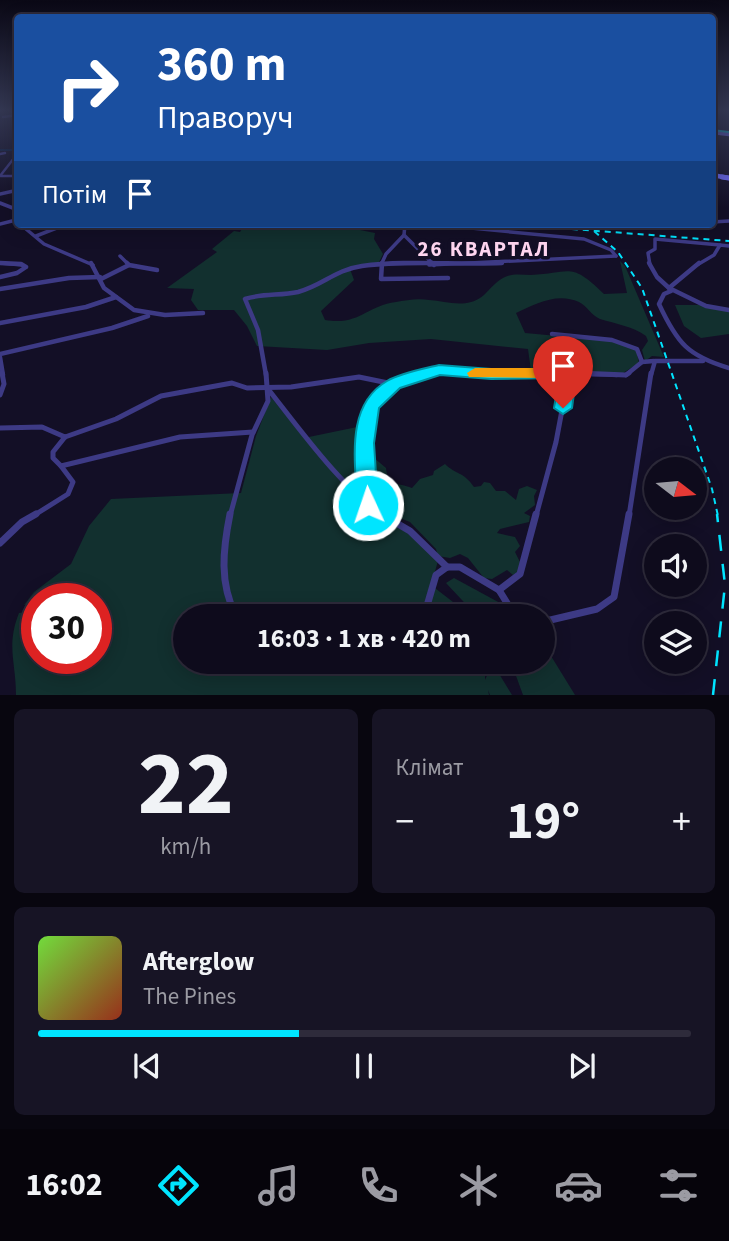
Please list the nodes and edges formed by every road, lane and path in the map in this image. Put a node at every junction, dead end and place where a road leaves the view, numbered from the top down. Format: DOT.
graph roads {
  1 [pos="5,153"];
  2 [pos="0,154"];
  3 [pos="14,158"];
  4 [pos="8,165"];
  5 [pos="14,165"];
  6 [pos="0,176"];
  7 [pos="26,228"];
  8 [pos="57,228"];
  9 [pos="405,228"];
  10 [pos="470,228"];
  11 [pos="404,235"];
  12 [pos="36,236"];
  13 [pos="720,245"];
  14 [pos="729,246"];
  15 [pos="120,256"];
  16 [pos="0,263"];
  17 [pos="128,265"];
  18 [pos="434,265"];
  19 [pos="380,266"];
  20 [pos="157,270"];
  21 [pos="0,277"];
  22 [pos="100,278"];
  23 [pos="448,278"];
  24 [pos="0,289"];
  25 [pos="670,289"];
  26 [pos="116,297"];
  27 [pos="729,310"];
  28 [pos="203,313"];
  29 [pos="152,315"];
  30 [pos="0,323"];
  31 [pos="552,334"];
  32 [pos="0,356"];
  33 [pos="655,361"];
  34 [pos="703,361"];
  35 [pos="642,362"];
  36 [pos="729,368"];
  37 [pos="569,372"];
  38 [pos="394,384"];
  39 [pos="266,387"];
  40 [pos="0,395"];
  41 [pos="0,428"];
  42 [pos="253,432"];
  43 [pos="65,437"];
  44 [pos="61,466"];
  45 [pos="368,505"];
  46 [pos="0,544"];
  47 [pos="447,567"];
  48 [pos="499,590"];
  49 [pos="230,604"];
  50 [pos="428,604"];
  51 [pos="508,604"];
  52 [pos="555,619"];
  1 -- 2 [label="street"];
  3 -- 4 [label="street"];
  4 -- 5 [label="street"];
  4 -- 6 [label="street"];
  7 -- 12 [label="street"];
  8 -- 12 [label="street"];
  9 -- 11 [label="street"];
  10 -- 18 [label="street"];
  11 -- 18 [label="street"];
  11 -- 19 [label="street"];
  12 -- 22 [label="street"];
  13 -- 14 [label="street"];
  13 -- 25 [label="street"];
  13 -- 25 [label="street"];
  15 -- 17 [label="street"];
  16 -- 21 [label="street"];
  17 -- 20 [label="street"];
  17 -- 22 [label="street"];
  18 -- 19 [label="street"];
  19 -- 23 [label="street"];
  19 -- 39 [label="street"];
  22 -- 24 [label="street"];
  22 -- 26 [label="street"];
  25 -- 27 [label="street"];
  25 -- 34 [label="street"];
  26 -- 29 [label="street"];
  26 -- 30 [label="street"];
  28 -- 29 [label="street"];
  29 -- 32 [label="street"];
  31 -- 35 [label="street"];
  32 -- 40 [label="street"];
  33 -- 34 [label="street"];
  33 -- 35 [label="street"];
  33 -- 52 [label="street"];
  34 -- 36 [label="street"];
  35 -- 37 [label="street"];
  37 -- 38 [label="street"];
  37 -- 48 [label="street"];
  38 -- 39 [label="street"];
  38 -- 45 [label="street"];
  39 -- 42 [label="street"];
  39 -- 43 [label="street"];
  39 -- 45 [label="street"];
  41 -- 43 [label="street"];
  42 -- 44 [label="street"];
  42 -- 49 [label="street"];
  43 -- 44 [label="street"];
  44 -- 46 [label="street"];
  45 -- 47 [label="street"];
  47 -- 48 [label="street"];
  47 -- 50 [label="street"];
  48 -- 51 [label="street"];
}
